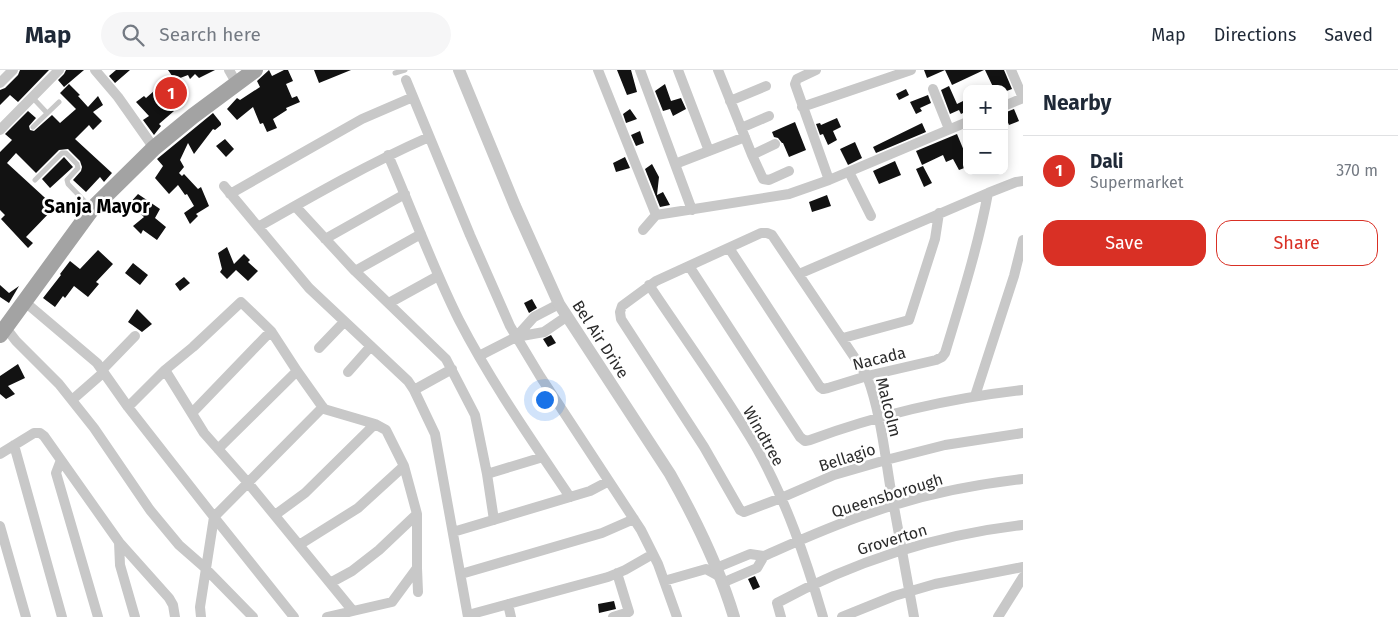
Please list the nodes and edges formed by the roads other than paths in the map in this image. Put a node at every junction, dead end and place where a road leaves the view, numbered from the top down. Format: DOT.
graph roads {
  1 [pos="13,70"];
  2 [pos="59,70"];
  3 [pos="95,70"];
  4 [pos="459,70"];
  5 [pos="598,70"];
  6 [pos="640,70"];
  7 [pos="678,70"];
  8 [pos="816,70"];
  9 [pos="911,70"];
  10 [pos="1011,70"];
  11 [pos="721,71"];
  12 [pos="242,74"];
  13 [pos="395,74"];
  14 [pos="405,75"];
  15 [pos="0,84"];
  16 [pos="766,86"];
  17 [pos="933,89"];
  18 [pos="32,97"];
  19 [pos="413,97"];
  20 [pos="730,100"];
  21 [pos="59,102"];
  22 [pos="1008,104"];
  23 [pos="802,107"];
  24 [pos="47,113"];
  25 [pos="769,116"];
  26 [pos="963,124"];
  27 [pos="32,127"];
  28 [pos="949,129"];
  29 [pos="0,130"];
  30 [pos="743,133"];
  31 [pos="429,137"];
  32 [pos="775,144"];
  33 [pos="154,148"];
  34 [pos="709,151"];
  35 [pos="388,155"];
  36 [pos="752,155"];
  37 [pos="675,164"];
  38 [pos="789,171"];
  39 [pos="849,172"];
  40 [pos="34,180"];
  41 [pos="829,180"];
  42 [pos="1023,181"];
  43 [pos="988,193"];
  44 [pos="405,194"];
  45 [pos="295,206"];
  46 [pos="92,209"];
  47 [pos="692,210"];
  48 [pos="939,213"];
  49 [pos="656,215"];
  50 [pos="871,216"];
  51 [pos="258,227"];
  52 [pos="643,230"];
  53 [pos="421,234"];
  54 [pos="324,239"];
  55 [pos="1023,240"];
  56 [pos="729,248"];
  57 [pos="689,266"];
  58 [pos="355,271"];
  59 [pos="799,274"];
  60 [pos="438,276"];
  61 [pos="649,285"];
  62 [pos="25,302"];
  63 [pos="389,303"];
  64 [pos="559,304"];
  65 [pos="566,317"];
  66 [pos="344,322"];
  67 [pos="3,331"];
  68 [pos="271,331"];
  69 [pos="136,336"];
  70 [pos="516,337"];
  71 [pos="843,338"];
  72 [pos="371,346"];
  73 [pos="319,348"];
  74 [pos="479,356"];
  75 [pos="452,369"];
  76 [pos="165,370"];
  77 [pos="103,371"];
  78 [pos="297,371"];
  79 [pos="348,372"];
  80 [pos="867,376"];
  81 [pos="1023,389"];
  82 [pos="414,390"];
  83 [pos="975,396"];
  84 [pos="72,400"];
  85 [pos="128,406"];
  86 [pos="323,407"];
  87 [pos="192,413"];
  88 [pos="879,418"];
  89 [pos="375,424"];
  90 [pos="1023,433"];
  91 [pos="14,445"];
  92 [pos="218,449"];
  93 [pos="0,454"];
  94 [pos="543,457"];
  95 [pos="61,460"];
  96 [pos="886,460"];
  97 [pos="404,466"];
  98 [pos="487,474"];
  99 [pos="1023,479"];
  100 [pos="609,481"];
  101 [pos="249,484"];
  102 [pos="570,497"];
  103 [pos="781,498"];
  104 [pos="894,506"];
  105 [pos="416,514"];
  106 [pos="275,515"];
  107 [pos="214,517"];
  108 [pos="634,519"];
  109 [pos="494,520"];
  110 [pos="1023,525"];
  111 [pos="0,526"];
  112 [pos="453,532"];
  113 [pos="798,541"];
  114 [pos="119,542"];
  115 [pos="299,545"];
  116 [pos="902,549"];
  117 [pos="654,554"];
  118 [pos="764,556"];
  119 [pos="1023,567"];
  120 [pos="417,568"];
  121 [pos="207,571"];
  122 [pos="616,573"];
  123 [pos="461,574"];
  124 [pos="719,576"];
  125 [pos="1023,577"];
  126 [pos="664,581"];
  127 [pos="330,583"];
  128 [pos="813,583"];
  129 [pos="418,592"];
  130 [pos="909,593"];
  131 [pos="508,604"];
  132 [pos="353,611"];
  133 [pos="630,614"];
  134 [pos="468,616"];
  135 [pos="26,617"];
  136 [pos="62,617"];
  137 [pos="98,617"];
  138 [pos="135,617"];
  139 [pos="174,617"];
  140 [pos="201,617"];
  141 [pos="253,617"];
  142 [pos="294,617"];
  143 [pos="327,617"];
  144 [pos="511,617"];
  145 [pos="613,617"];
  146 [pos="677,617"];
  147 [pos="734,617"];
  148 [pos="781,617"];
  149 [pos="823,617"];
  150 [pos="842,617"];
  151 [pos="914,617"];
  152 [pos="998,617"];
  1 -- 15 [label="street"];
  2 -- 18 [label="street"];
  3 -- 33 [label="street"];
  4 -- 64 [label="street, Bel Air Drive"];
  5 -- 49 [label="street"];
  6 -- 37 [label="street"];
  7 -- 34 [label="street"];
  8 -- 23 [label="street"];
  9 -- 23 [label="street"];
  10 -- 22 [label="street"];
  11 -- 20 [label="street"];
  12 -- 33 [label="main road"];
  13 -- 14 [label="lane"];
  14 -- 19 [label="street"];
  16 -- 20 [label="street"];
  17 -- 28 [label="street"];
  18 -- 24 [label="lane"];
  18 -- 29 [label="street"];
  19 -- 31 [label="street"];
  19 -- 51 [label="street"];
  20 -- 30 [label="street"];
  21 -- 24 [label="lane"];
  23 -- 41 [label="street"];
  24 -- 27 [label="lane"];
  25 -- 30 [label="street"];
  26 -- 28 [label="street"];
  28 -- 39 [label="street"];
  30 -- 34 [label="street"];
  30 -- 36 [label="street"];
  31 -- 35 [label="street"];
  31 -- 70 [label="street"];
  32 -- 36 [label="street"];
  33 -- 46 [label="main road"];
  34 -- 37 [label="street"];
  35 -- 44 [label="street"];
  35 -- 45 [label="street"];
  36 -- 38 [label="street"];
  37 -- 47 [label="street"];
  39 -- 41 [label="street"];
  39 -- 50 [label="street"];
  40 -- 46 [label="lane"];
  41 -- 47 [label="street"];
  42 -- 43 [label="street"];
  43 -- 48 [label="street"];
  43 -- 80 [label="street, Nacada"];
  44 -- 53 [label="street"];
  44 -- 54 [label="street"];
  45 -- 51 [label="street"];
  45 -- 54 [label="street"];
  46 -- 62 [label="main road"];
  47 -- 49 [label="street"];
  48 -- 59 [label="street"];
  48 -- 71 [label="street"];
  49 -- 52 [label="street"];
  51 -- 66 [label="street"];
  53 -- 58 [label="street"];
  53 -- 60 [label="street"];
  54 -- 58 [label="street"];
  55 -- 83 [label="street"];
  56 -- 57 [label="street"];
  56 -- 59 [label="street, Malcolm"];
  56 -- 80 [label="street, Nacada"];
  57 -- 61 [label="street"];
  57 -- 88 [label="street"];
  58 -- 63 [label="street"];
  59 -- 71 [label="street, Malcolm"];
  60 -- 63 [label="street"];
  60 -- 74 [label="street"];
  61 -- 103 [label="street, Windtree"];
  61 -- 103 [label="street, Bellagio"];
  62 -- 67 [label="main road"];
  62 -- 77 [label="street"];
  63 -- 75 [label="street"];
  64 -- 65 [label="street, Bel Air Drive"];
  64 -- 70 [label="street"];
  65 -- 70 [label="street"];
  65 -- 124 [label="street, Bel Air Drive"];
  66 -- 72 [label="street"];
  66 -- 73 [label="street"];
  67 -- 84 [label="street"];
  68 -- 76 [label="street"];
  68 -- 78 [label="street"];
  68 -- 87 [label="street"];
  69 -- 77 [label="street"];
  70 -- 74 [label="street"];
  70 -- 100 [label="street"];
  71 -- 80 [label="street, Malcolm"];
  72 -- 79 [label="street"];
  72 -- 82 [label="street"];
  74 -- 94 [label="street"];
  75 -- 82 [label="street"];
  75 -- 98 [label="street"];
  76 -- 85 [label="street"];
  76 -- 87 [label="street"];
  77 -- 84 [label="street"];
  77 -- 85 [label="street"];
  78 -- 86 [label="street"];
  78 -- 92 [label="street"];
  80 -- 88 [label="street, Malcolm"];
  81 -- 83 [label="street"];
  82 -- 112 [label="street"];
  83 -- 88 [label="street"];
  84 -- 121 [label="street"];
  85 -- 107 [label="street"];
  86 -- 89 [label="street"];
  86 -- 101 [label="street"];
  87 -- 92 [label="street"];
  88 -- 96 [label="street, Malcolm"];
  89 -- 97 [label="street"];
  89 -- 106 [label="street"];
  90 -- 96 [label="street, Bellagio"];
  91 -- 93 [label="street"];
  91 -- 95 [label="street"];
  91 -- 136 [label="street"];
  92 -- 101 [label="street"];
  94 -- 98 [label="street"];
  94 -- 102 [label="street"];
  95 -- 114 [label="street"];
  95 -- 137 [label="street"];
  96 -- 103 [label="street, Bellagio"];
  96 -- 104 [label="street, Malcolm"];
  97 -- 105 [label="street"];
  97 -- 115 [label="street"];
  98 -- 109 [label="street"];
  99 -- 104 [label="street, Queensborough"];
  100 -- 102 [label="street"];
  100 -- 108 [label="street"];
  101 -- 106 [label="street"];
  101 -- 107 [label="street"];
  102 -- 109 [label="street"];
  103 -- 113 [label="street, Windtree"];
  104 -- 113 [label="street, Queensborough"];
  104 -- 116 [label="street, Malcolm"];
  105 -- 120 [label="street"];
  105 -- 127 [label="street"];
  106 -- 115 [label="street"];
  107 -- 121 [label="street"];
  107 -- 142 [label="street"];
  108 -- 117 [label="street"];
  108 -- 123 [label="street"];
  109 -- 112 [label="street"];
  110 -- 116 [label="street, Groverton"];
  111 -- 135 [label="street"];
  112 -- 123 [label="street"];
  113 -- 118 [label="street, Queensborough"];
  113 -- 128 [label="street, Windtree"];
  114 -- 138 [label="street"];
  114 -- 139 [label="street"];
  115 -- 127 [label="street"];
  116 -- 128 [label="street, Groverton"];
  116 -- 130 [label="street, Malcolm"];
  117 -- 122 [label="street"];
  117 -- 126 [label="street"];
  118 -- 124 [label="street"];
  118 -- 124 [label="street"];
  119 -- 130 [label="street"];
  120 -- 129 [label="street"];
  120 -- 132 [label="street"];
  121 -- 140 [label="street"];
  121 -- 141 [label="street"];
  122 -- 131 [label="street"];
  122 -- 133 [label="street"];
  123 -- 134 [label="street"];
  124 -- 126 [label="street"];
  124 -- 147 [label="street, Bel Air Drive"];
  125 -- 152 [label="street"];
  126 -- 146 [label="street"];
  127 -- 132 [label="street"];
  128 -- 148 [label="street, Groverton"];
  128 -- 149 [label="street, Windtree"];
  130 -- 150 [label="street"];
  130 -- 151 [label="street, Malcolm"];
  131 -- 134 [label="street"];
  131 -- 144 [label="street"];
  132 -- 143 [label="street"];
  133 -- 145 [label="street"];
}
